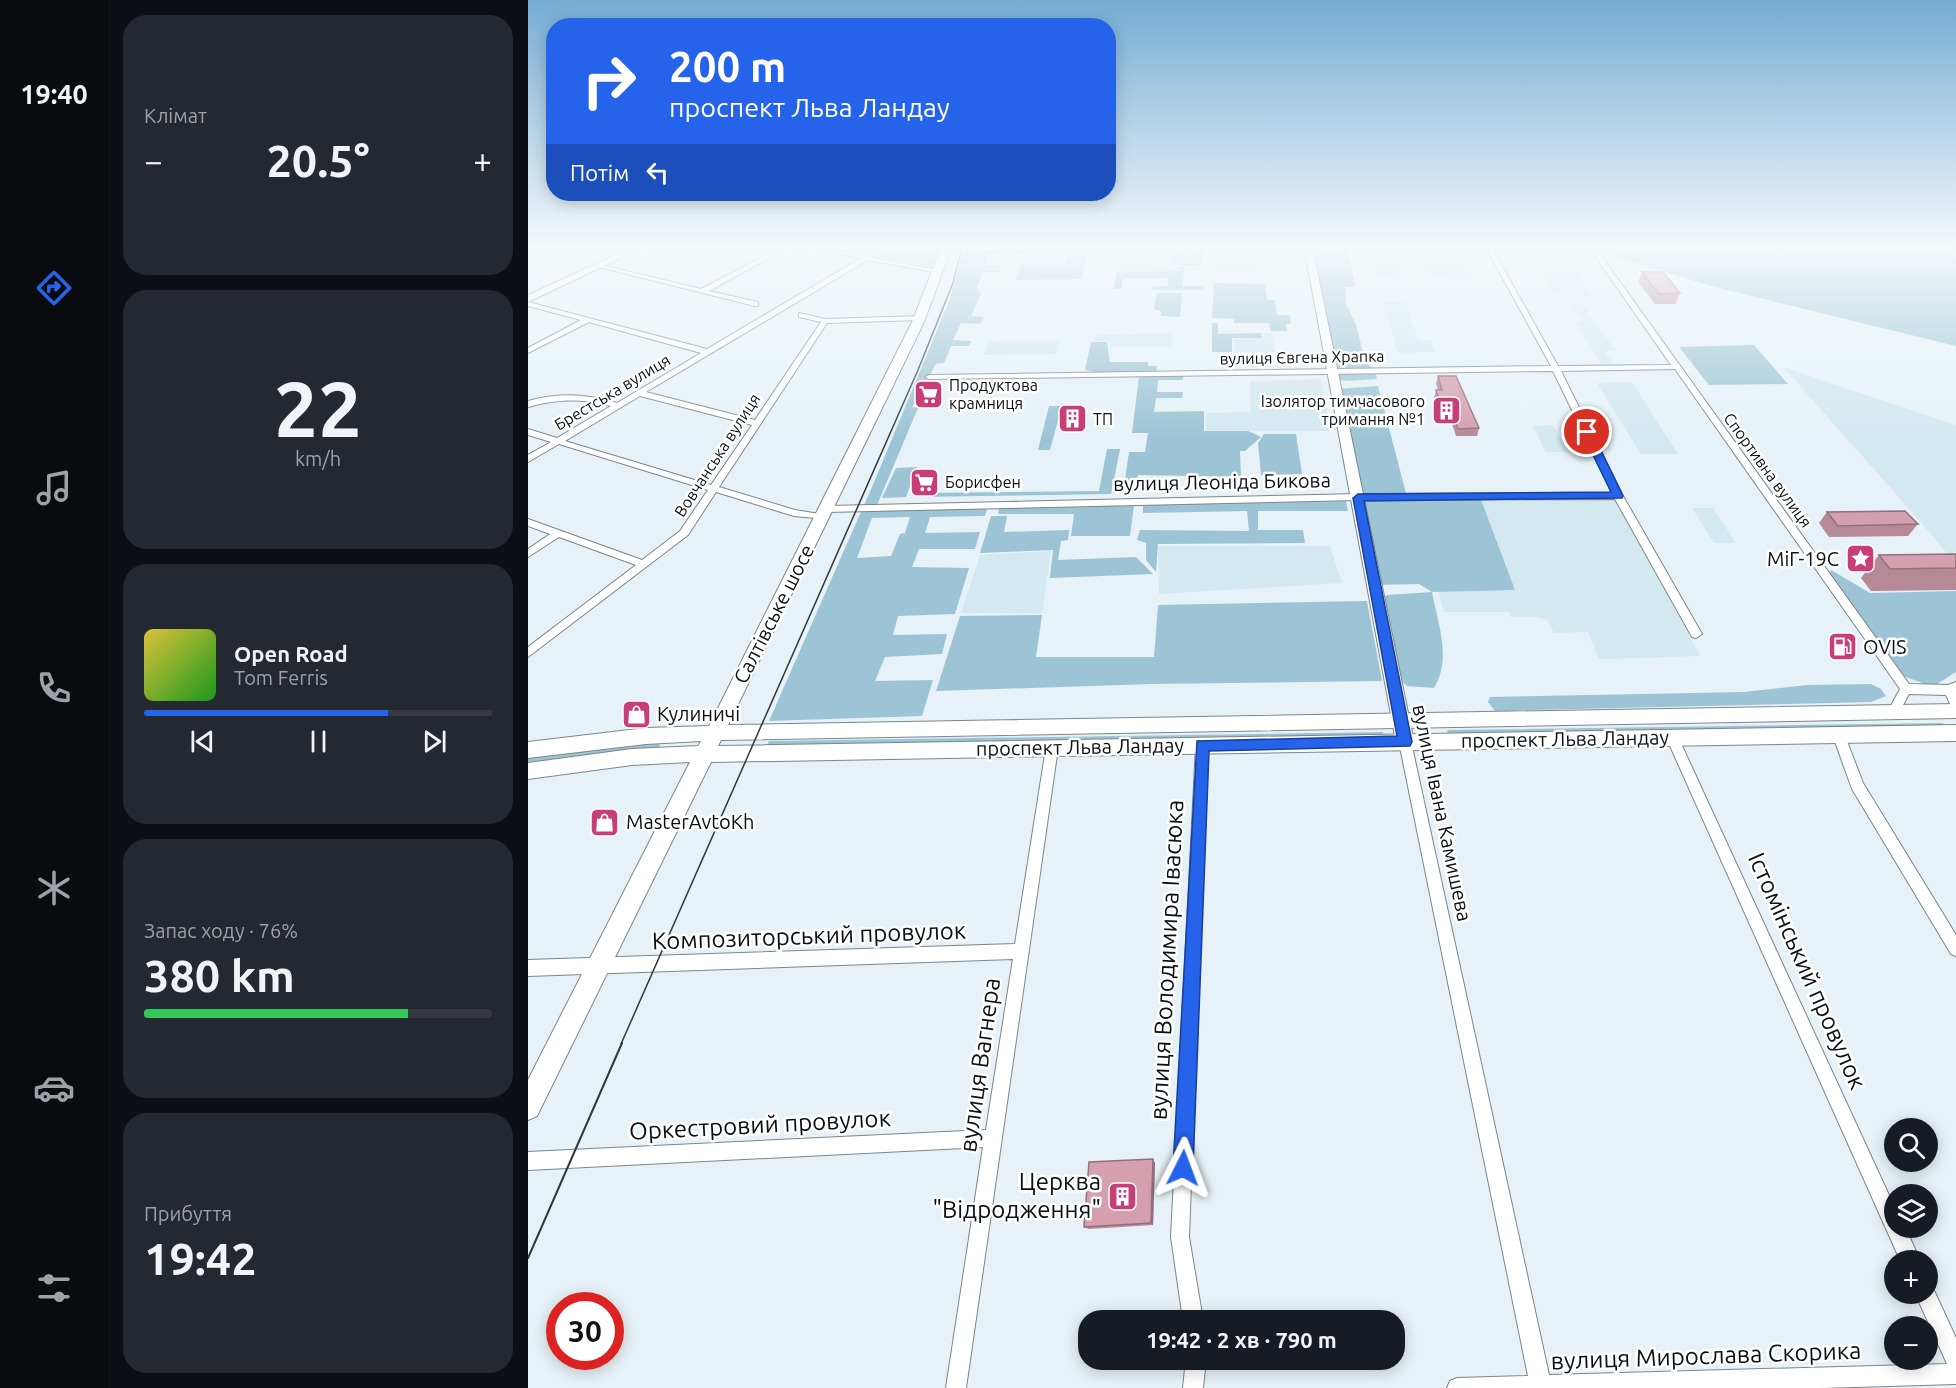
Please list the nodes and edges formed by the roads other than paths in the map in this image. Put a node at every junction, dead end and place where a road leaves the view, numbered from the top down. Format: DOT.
graph roads {
  1 [pos="551,311"];
  2 [pos="777,311"];
  3 [pos="922,311"];
  4 [pos="1321,311"];
  5 [pos="1524,311"];
  6 [pos="1636,311"];
  7 [pos="802,315"];
  8 [pos="919,318"];
  9 [pos="585,321"];
  10 [pos="825,321"];
  11 [pos="528,351"];
  12 [pos="708,352"];
  13 [pos="1675,367"];
  14 [pos="1556,369"];
  15 [pos="1333,372"];
  16 [pos="929,377"];
  17 [pos="640,393"];
  18 [pos="528,404"];
  19 [pos="619,406"];
  20 [pos="755,423"];
  21 [pos="528,432"];
  22 [pos="558,441"];
  23 [pos="528,459"];
  24 [pos="714,489"];
  25 [pos="1618,496"];
  26 [pos="1358,498"];
  27 [pos="825,513"];
  28 [pos="528,522"];
  29 [pos="558,533"];
  30 [pos="528,554"];
  31 [pos="644,564"];
  32 [pos="1695,634"];
  33 [pos="528,653"];
  34 [pos="1953,688"];
  35 [pos="1906,690"];
  36 [pos="1956,705"];
  37 [pos="1956,711"];
  38 [pos="1893,713"];
  39 [pos="1400,721"];
  40 [pos="714,733"];
  41 [pos="1956,733"];
  42 [pos="1839,736"];
  43 [pos="1672,737"];
  44 [pos="1405,742"];
  45 [pos="1202,745"];
  46 [pos="1052,748"];
  47 [pos="528,750"];
  48 [pos="704,754"];
  49 [pos="528,771"];
  50 [pos="1956,949"];
  51 [pos="1021,951"];
  52 [pos="598,966"];
  53 [pos="528,968"];
  54 [pos="528,1107"];
  55 [pos="994,1138"];
  56 [pos="528,1161"];
  57 [pos="1884,1202"];
  58 [pos="1930,1304"];
  59 [pos="1192,1310"];
  60 [pos="1956,1361"];
  61 [pos="1195,1370"];
  62 [pos="1956,1374"];
  63 [pos="1541,1387"];
  64 [pos="956,1388"];
  65 [pos="1193,1388"];
  66 [pos="1457,1388"];
  1 -- 9 [label="street"];
  2 -- 12 [label="street, Брестська вулиця"];
  3 -- 8 [label="main road, Салтівське шосе"];
  4 -- 15 [label="street, вулиця Івана Камишева"];
  5 -- 14 [label="street"];
  6 -- 13 [label="street, Спортивна вулиця"];
  7 -- 10 [label="street"];
  8 -- 10 [label="street"];
  8 -- 27 [label="main road, Салтівське шосе"];
  9 -- 11 [label="street"];
  9 -- 12 [label="street"];
  10 -- 20 [label="street, Вовчанська вулиця"];
  12 -- 17 [label="street, Брестська вулиця"];
  13 -- 14 [label="street, вулиця Євгена Храпка"];
  13 -- 35 [label="street, Спортивна вулиця"];
  14 -- 15 [label="street, вулиця Євгена Храпка"];
  14 -- 25 [label="street"];
  15 -- 16 [label="street, вулиця Євгена Храпка"];
  15 -- 26 [label="street, вулиця Івана Камишева"];
  17 -- 19 [label="street, Брестська вулиця"];
  17 -- 20 [label="street"];
  18 -- 19 [label="street"];
  19 -- 22 [label="street, Брестська вулиця"];
  20 -- 24 [label="street, Вовчанська вулиця"];
  21 -- 22 [label="street, вулиця Леоніда Бикова"];
  22 -- 23 [label="street, Брестська вулиця"];
  22 -- 24 [label="street, вулиця Леоніда Бикова"];
  24 -- 27 [label="street, вулиця Леоніда Бикова"];
  24 -- 31 [label="street, Вовчанська вулиця"];
  25 -- 26 [label="street, вулиця Леоніда Бикова"];
  25 -- 32 [label="street"];
  26 -- 27 [label="street, вулиця Леоніда Бикова"];
  26 -- 39 [label="street, вулиця Івана Камишева"];
  27 -- 40 [label="main road, Салтівське шосе"];
  28 -- 29 [label="street"];
  29 -- 30 [label="street"];
  29 -- 31 [label="street"];
  31 -- 33 [label="street, Вовчанська вулиця"];
  34 -- 35 [label="street"];
  34 -- 36 [label="street"];
  35 -- 38 [label="street"];
  37 -- 38 [label="main road, проспект Льва Ландау"];
  38 -- 39 [label="main road, проспект Льва Ландау"];
  39 -- 40 [label="main road, проспект Льва Ландау"];
  39 -- 44 [label="street, вулиця Івана Камишева"];
  40 -- 47 [label="main road, проспект Льва Ландау"];
  40 -- 48 [label="main road, Салтівське шосе"];
  41 -- 42 [label="main road, проспект Льва Ландау"];
  42 -- 43 [label="main road, проспект Льва Ландау"];
  42 -- 50 [label="street"];
  43 -- 44 [label="main road, проспект Льва Ландау"];
  43 -- 57 [label="street, Істомінський провулок"];
  44 -- 45 [label="main road, проспект Льва Ландау"];
  44 -- 63 [label="street, вулиця Івана Камишева"];
  45 -- 46 [label="main road, проспект Льва Ландау"];
  45 -- 59 [label="street, вулиця Володимира Івасюка"];
  46 -- 48 [label="main road, проспект Льва Ландау"];
  46 -- 51 [label="street, вулиця Вагнера"];
  48 -- 49 [label="main road, проспект Льва Ландау"];
  48 -- 52 [label="main road, Салтівське шосе"];
  51 -- 52 [label="street, Композиторський провулок"];
  51 -- 55 [label="street, вулиця Вагнера"];
  52 -- 53 [label="street, Композиторський провулок"];
  52 -- 54 [label="main road, Салтівське шосе"];
  55 -- 56 [label="street, Оркестровий провулок"];
  55 -- 64 [label="street, вулиця Вагнера"];
  58 -- 60 [label="street"];
  61 -- 65 [label="street"];
  62 -- 63 [label="street, вулиця Мирослава Скорика"];
  63 -- 66 [label="street, вулиця Мирослава Скорика"];
}
